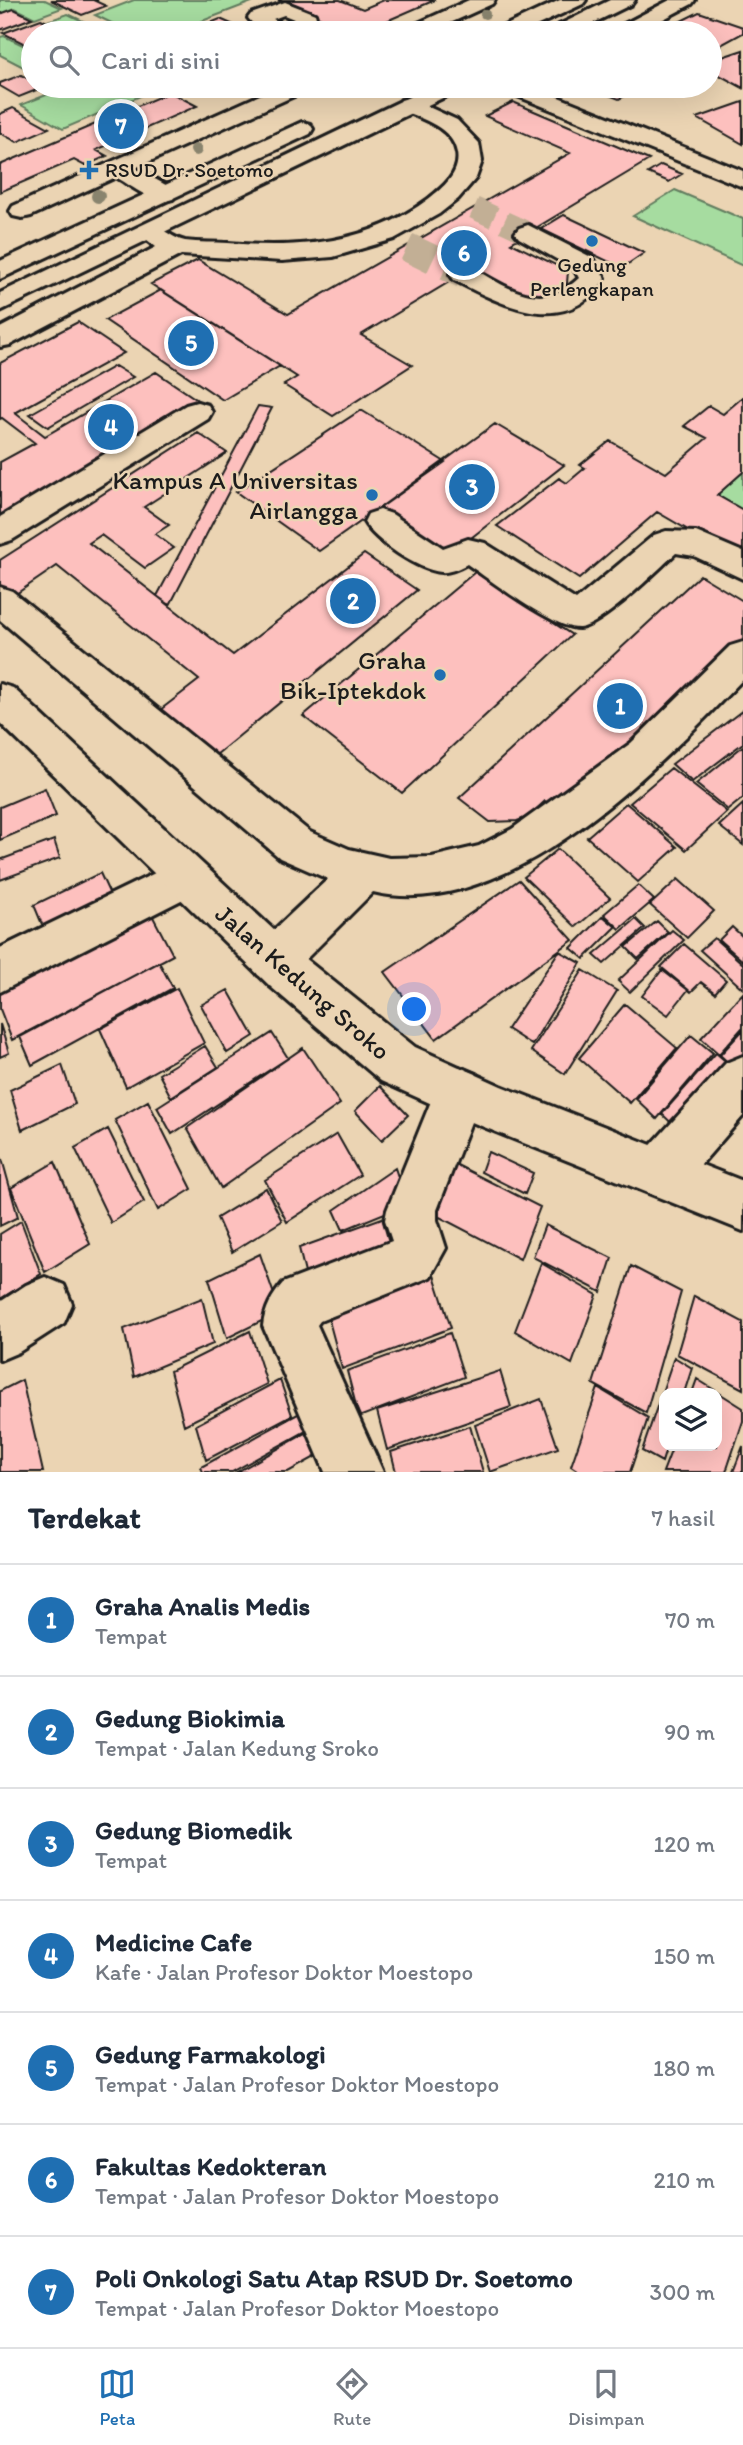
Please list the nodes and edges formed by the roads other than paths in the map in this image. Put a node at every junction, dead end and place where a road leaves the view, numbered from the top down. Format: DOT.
graph roads {
  1 [pos="485,0"];
  2 [pos="576,0"];
  3 [pos="625,0"];
  4 [pos="685,0"];
  5 [pos="439,21"];
  6 [pos="531,21"];
  7 [pos="582,21"];
  8 [pos="645,21"];
  9 [pos="271,98"];
  10 [pos="425,98"];
  11 [pos="546,98"];
  12 [pos="409,106"];
  13 [pos="321,120"];
  14 [pos="117,168"];
  15 [pos="743,180"];
  16 [pos="164,194"];
  17 [pos="448,196"];
  18 [pos="474,208"];
  19 [pos="22,211"];
  20 [pos="150,232"];
  21 [pos="528,233"];
  22 [pos="382,234"];
  23 [pos="177,247"];
  24 [pos="407,247"];
  25 [pos="0,271"];
  26 [pos="463,274"];
  27 [pos="0,303"];
  28 [pos="0,339"];
  29 [pos="197,412"];
  30 [pos="380,522"];
  31 [pos="0,532"];
  32 [pos="743,567"];
  33 [pos="0,600"];
  34 [pos="743,656"];
  35 [pos="0,699"];
  36 [pos="364,873"];
  37 [pos="186,877"];
  38 [pos="274,960"];
  39 [pos="0,971"];
  40 [pos="743,1080"];
  41 [pos="459,1091"];
  42 [pos="661,1172"];
  43 [pos="743,1206"];
  44 [pos="45,1304"];
  45 [pos="0,1333"];
  46 [pos="354,1472"];
  1 -- 5 [label="main road"];
  2 -- 6 [label="main road"];
  3 -- 7 [label="main road"];
  4 -- 8 [label="main road"];
  9 -- 14 [label="main road"];
  10 -- 12 [label="main road"];
  11 -- 15 [label="main road"];
  12 -- 17 [label="main road"];
  12 -- 20 [label="main road"];
  13 -- 16 [label="main road"];
  14 -- 16 [label="main road"];
  14 -- 19 [label="main road"];
  16 -- 25 [label="main road"];
  17 -- 18 [label="main road"];
  17 -- 22 [label="main road"];
  20 -- 23 [label="main road"];
  20 -- 27 [label="main road"];
  21 -- 26 [label="main road"];
  22 -- 23 [label="main road"];
  22 -- 24 [label="main road"];
  23 -- 28 [label="main road"];
  29 -- 31 [label="main road"];
  30 -- 32 [label="main road"];
  33 -- 36 [label="main road"];
  34 -- 36 [label="main road"];
  35 -- 37 [label="main road, Jalan Kedung Sroko"];
  36 -- 38 [label="main road"];
  37 -- 38 [label="main road, Jalan Kedung Sroko"];
  37 -- 39 [label="main road"];
  38 -- 41 [label="main road, Jalan Kedung Sroko"];
  40 -- 42 [label="main road"];
  41 -- 42 [label="main road, Jalan Kedung Sroko"];
  41 -- 46 [label="main road"];
  42 -- 43 [label="main road, Jalan Kedung Sroko"];
  44 -- 45 [label="main road"];
}
